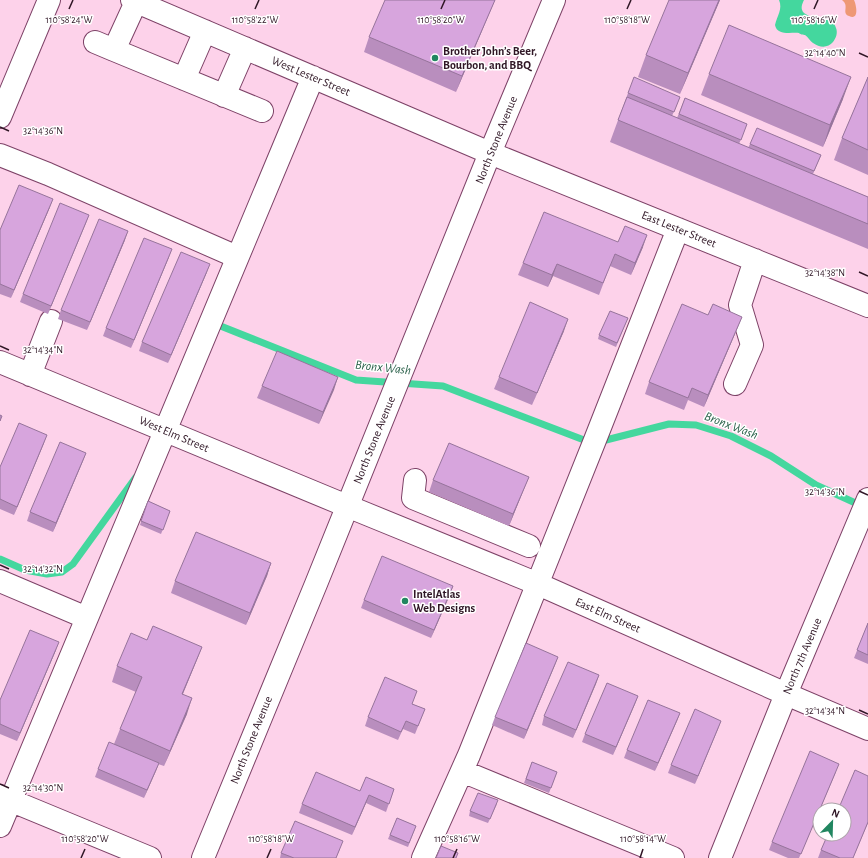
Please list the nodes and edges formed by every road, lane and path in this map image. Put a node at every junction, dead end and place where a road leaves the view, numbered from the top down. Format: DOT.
graph roads {
  1 [pos="49,0"];
  2 [pos="554,0"];
  3 [pos="134,1"];
  4 [pos="205,31"];
  5 [pos="245,48"];
  6 [pos="313,77"];
  7 [pos="184,79"];
  8 [pos="224,96"];
  9 [pos="262,111"];
  10 [pos="0,118"];
  11 [pos="490,153"];
  12 [pos="0,155"];
  13 [pos="678,229"];
  14 [pos="237,258"];
  15 [pos="755,260"];
  16 [pos="868,306"];
  17 [pos="51,321"];
  18 [pos="0,362"];
  19 [pos="30,375"];
  20 [pos="735,384"];
  21 [pos="165,430"];
  22 [pos="415,480"];
  23 [pos="868,499"];
  24 [pos="347,506"];
  25 [pos="451,513"];
  26 [pos="438,543"];
  27 [pos="529,546"];
  28 [pos="0,581"];
  29 [pos="538,584"];
  30 [pos="87,618"];
  31 [pos="786,694"];
  32 [pos="868,729"];
  33 [pos="462,771"];
  34 [pos="5,798"];
  35 [pos="0,826"];
  36 [pos="150,858"];
  37 [pos="203,858"];
  38 [pos="423,858"];
  39 [pos="673,858"];
  40 [pos="720,858"];
  1 -- 10 [label="street"];
  2 -- 11 [label="street, North Stone Avenue"];
  3 -- 4 [label="street, West Lester Street"];
  3 -- 7 [label="street"];
  4 -- 5 [label="street, West Lester Street"];
  4 -- 7 [label="street"];
  5 -- 6 [label="street, West Lester Street"];
  5 -- 8 [label="street"];
  6 -- 11 [label="street, West Lester Street"];
  6 -- 14 [label="street"];
  7 -- 8 [label="street"];
  8 -- 9 [label="street"];
  11 -- 13 [label="street, East Lester Street"];
  11 -- 24 [label="street, North Stone Avenue"];
  12 -- 14 [label="street"];
  13 -- 15 [label="street, East Lester Street"];
  13 -- 29 [label="street"];
  14 -- 21 [label="street"];
  15 -- 16 [label="street, East Lester Street"];
  15 -- 20 [label="street"];
  17 -- 19 [label="street"];
  18 -- 19 [label="street, West Elm Street"];
  19 -- 21 [label="street, West Elm Street"];
  21 -- 24 [label="street, West Elm Street"];
  21 -- 30 [label="street"];
  22 -- 25 [label="street"];
  23 -- 31 [label="street, North 7th Avenue"];
  24 -- 26 [label="street, East Elm Street"];
  24 -- 37 [label="street, North Stone Avenue"];
  25 -- 26 [label="street"];
  25 -- 27 [label="street"];
  26 -- 29 [label="street, East Elm Street"];
  28 -- 30 [label="street"];
  29 -- 31 [label="street, East Elm Street"];
  29 -- 33 [label="street"];
  30 -- 34 [label="street"];
  31 -- 32 [label="street, East Elm Street"];
  31 -- 40 [label="street, North 7th Avenue"];
  33 -- 38 [label="street"];
  33 -- 39 [label="street"];
  34 -- 35 [label="street"];
  34 -- 36 [label="street"];
}
